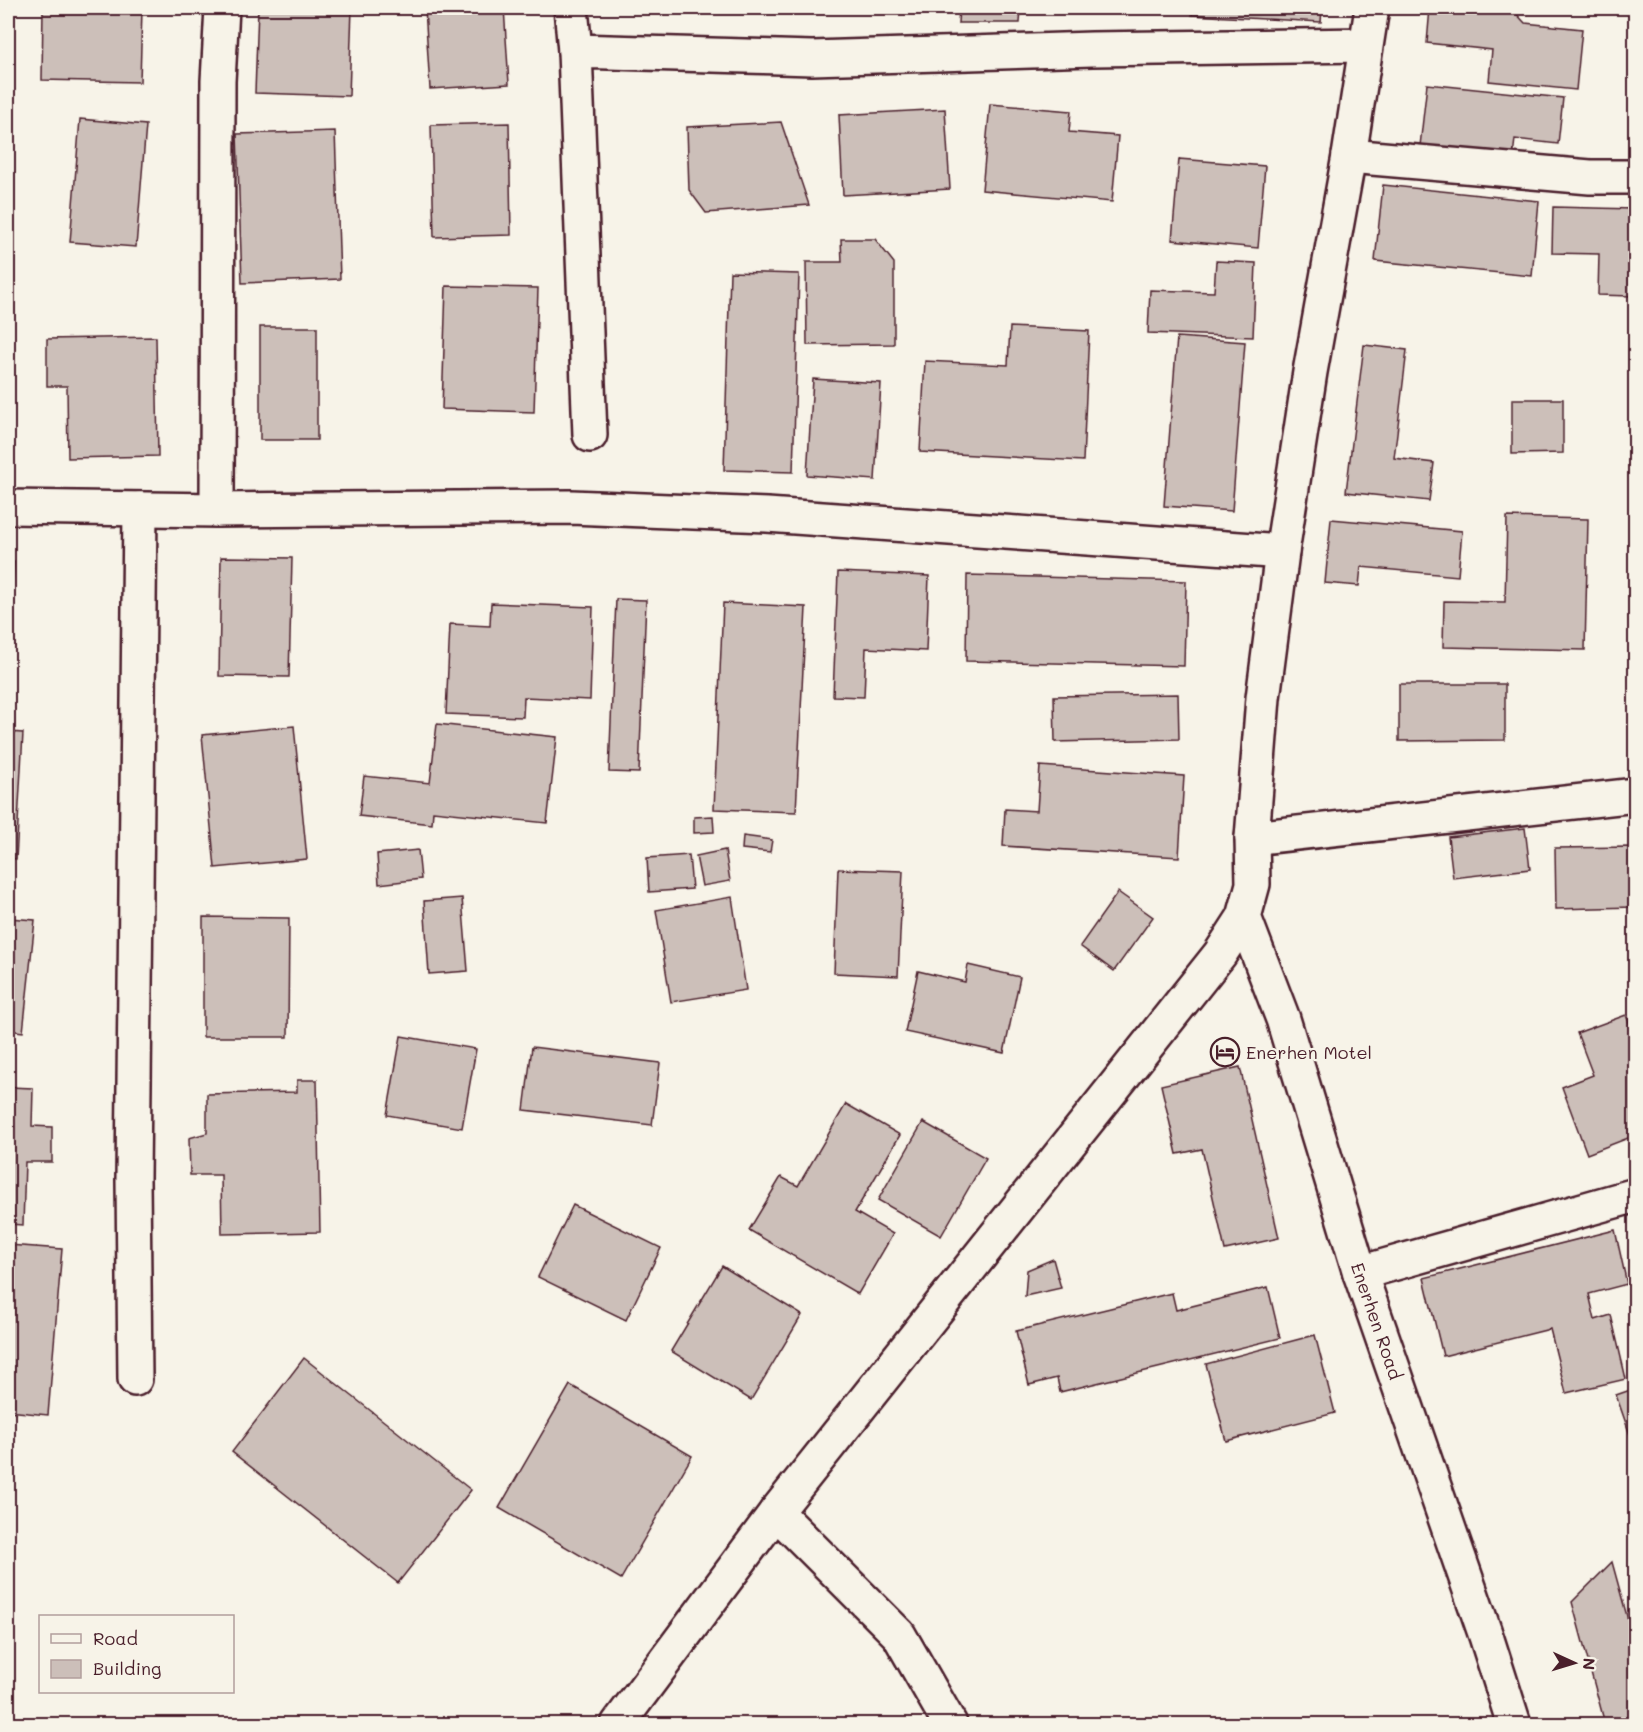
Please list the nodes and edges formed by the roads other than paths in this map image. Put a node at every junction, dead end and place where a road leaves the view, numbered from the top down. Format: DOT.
graph roads {
  1 [pos="222,8"];
  2 [pos="571,8"];
  3 [pos="1371,8"];
  4 [pos="1365,45"];
  5 [pos="575,51"];
  6 [pos="1349,156"];
  7 [pos="1635,177"];
  8 [pos="590,435"];
  9 [pos="8,507"];
  10 [pos="140,509"];
  11 [pos="217,510"];
  12 [pos="1282,552"];
  13 [pos="1635,795"];
  14 [pos="1252,838"];
  15 [pos="1244,917"];
  16 [pos="1635,1195"];
  17 [pos="1360,1273"];
  18 [pos="135,1379"];
  19 [pos="776,1512"];
  20 [pos="618,1725"];
  21 [pos="950,1725"];
  22 [pos="1514,1725"];
  1 -- 11 [label="street"];
  2 -- 5 [label="street"];
  3 -- 4 [label="street"];
  4 -- 5 [label="street"];
  4 -- 6 [label="street"];
  5 -- 8 [label="street"];
  6 -- 7 [label="street"];
  6 -- 12 [label="street"];
  9 -- 10 [label="street"];
  10 -- 11 [label="street"];
  10 -- 18 [label="street"];
  11 -- 12 [label="street"];
  12 -- 14 [label="street"];
  13 -- 14 [label="street"];
  14 -- 15 [label="street"];
  15 -- 17 [label="street, Enerhen Road"];
  15 -- 19 [label="street"];
  16 -- 17 [label="street"];
  17 -- 22 [label="street, Enerhen Road"];
  19 -- 20 [label="street"];
  19 -- 21 [label="street"];
}
